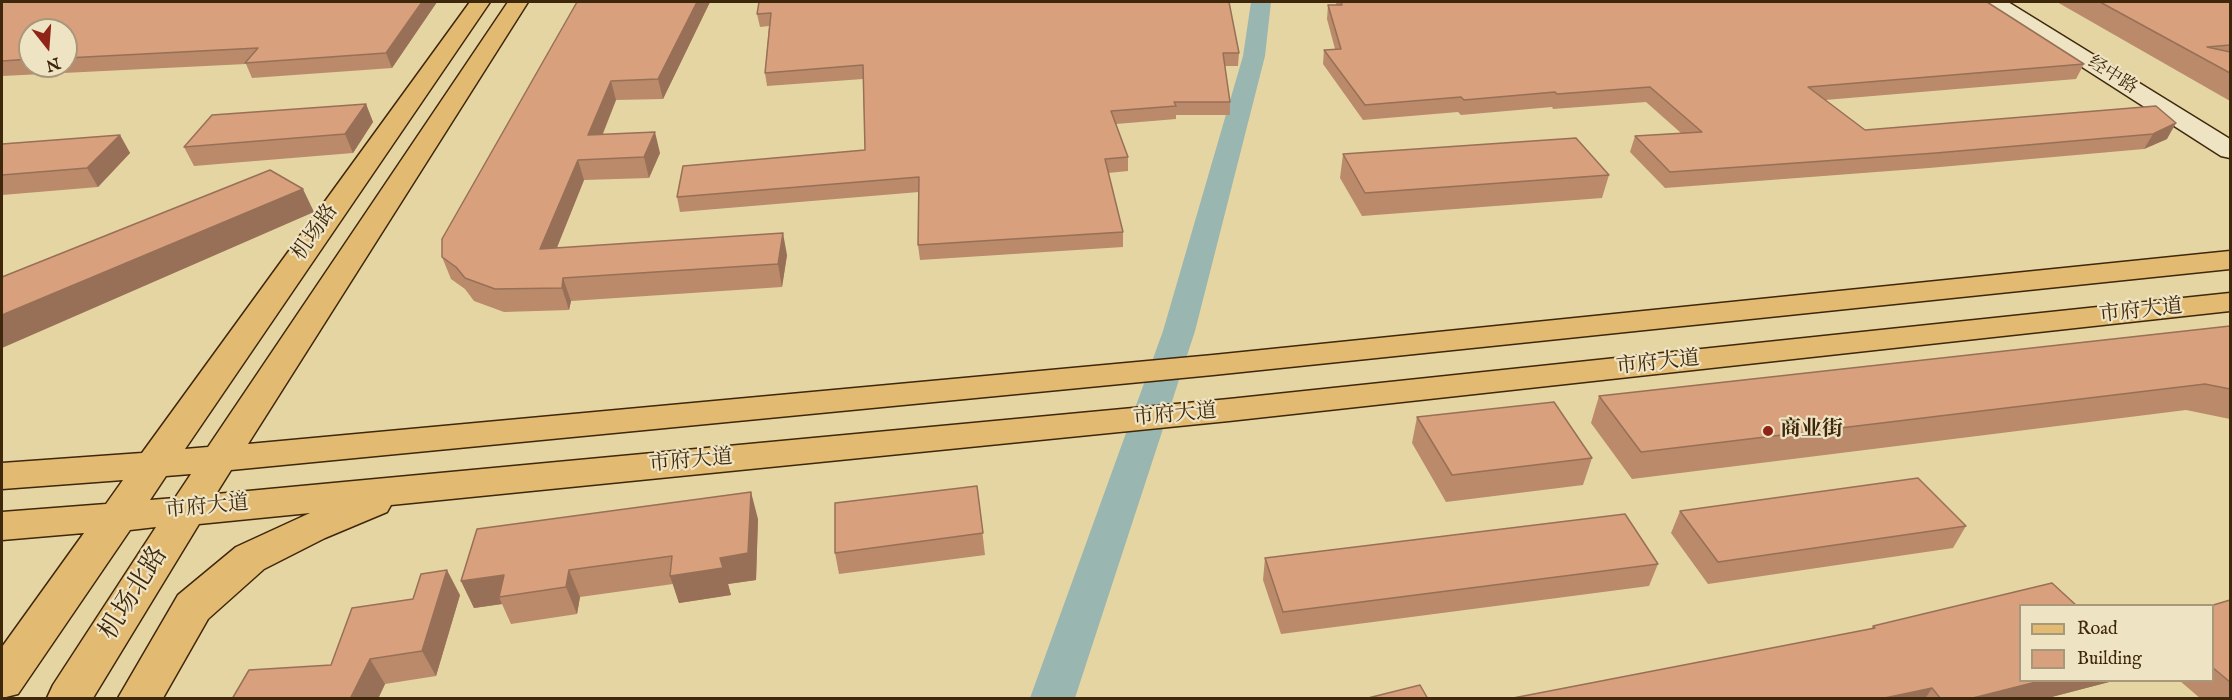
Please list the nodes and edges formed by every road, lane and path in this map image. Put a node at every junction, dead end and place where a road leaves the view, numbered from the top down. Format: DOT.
graph roads {
  1 [pos="480,2"];
  2 [pos="518,2"];
  3 [pos="1994,2"];
  4 [pos="2230,150"];
  5 [pos="2230,260"];
  6 [pos="2230,302"];
  7 [pos="220,458"];
  8 [pos="153,465"];
  9 [pos="2,476"];
  10 [pos="406,489"];
  11 [pos="187,511"];
  12 [pos="118,515"];
  13 [pos="2,526"];
  14 [pos="2,681"];
  15 [pos="69,699"];
  16 [pos="140,699"];
  1 -- 8 [label="main road, 机场路"];
  2 -- 7 [label="main road, 机场路"];
  3 -- 4 [label="main road, 经中路"];
  5 -- 7 [label="main road, 市府大道"];
  6 -- 10 [label="main road, 市府大道"];
  7 -- 8 [label="main road, 市府大道"];
  7 -- 11 [label="main road, 机场北路"];
  8 -- 9 [label="main road, 市府大道"];
  8 -- 12 [label="main road"];
  10 -- 11 [label="main road, 市府大道"];
  10 -- 16 [label="main road"];
  11 -- 12 [label="main road, 市府大道"];
  11 -- 15 [label="main road, 机场北路"];
  12 -- 13 [label="main road, 市府大道"];
  12 -- 14 [label="main road"];
}
